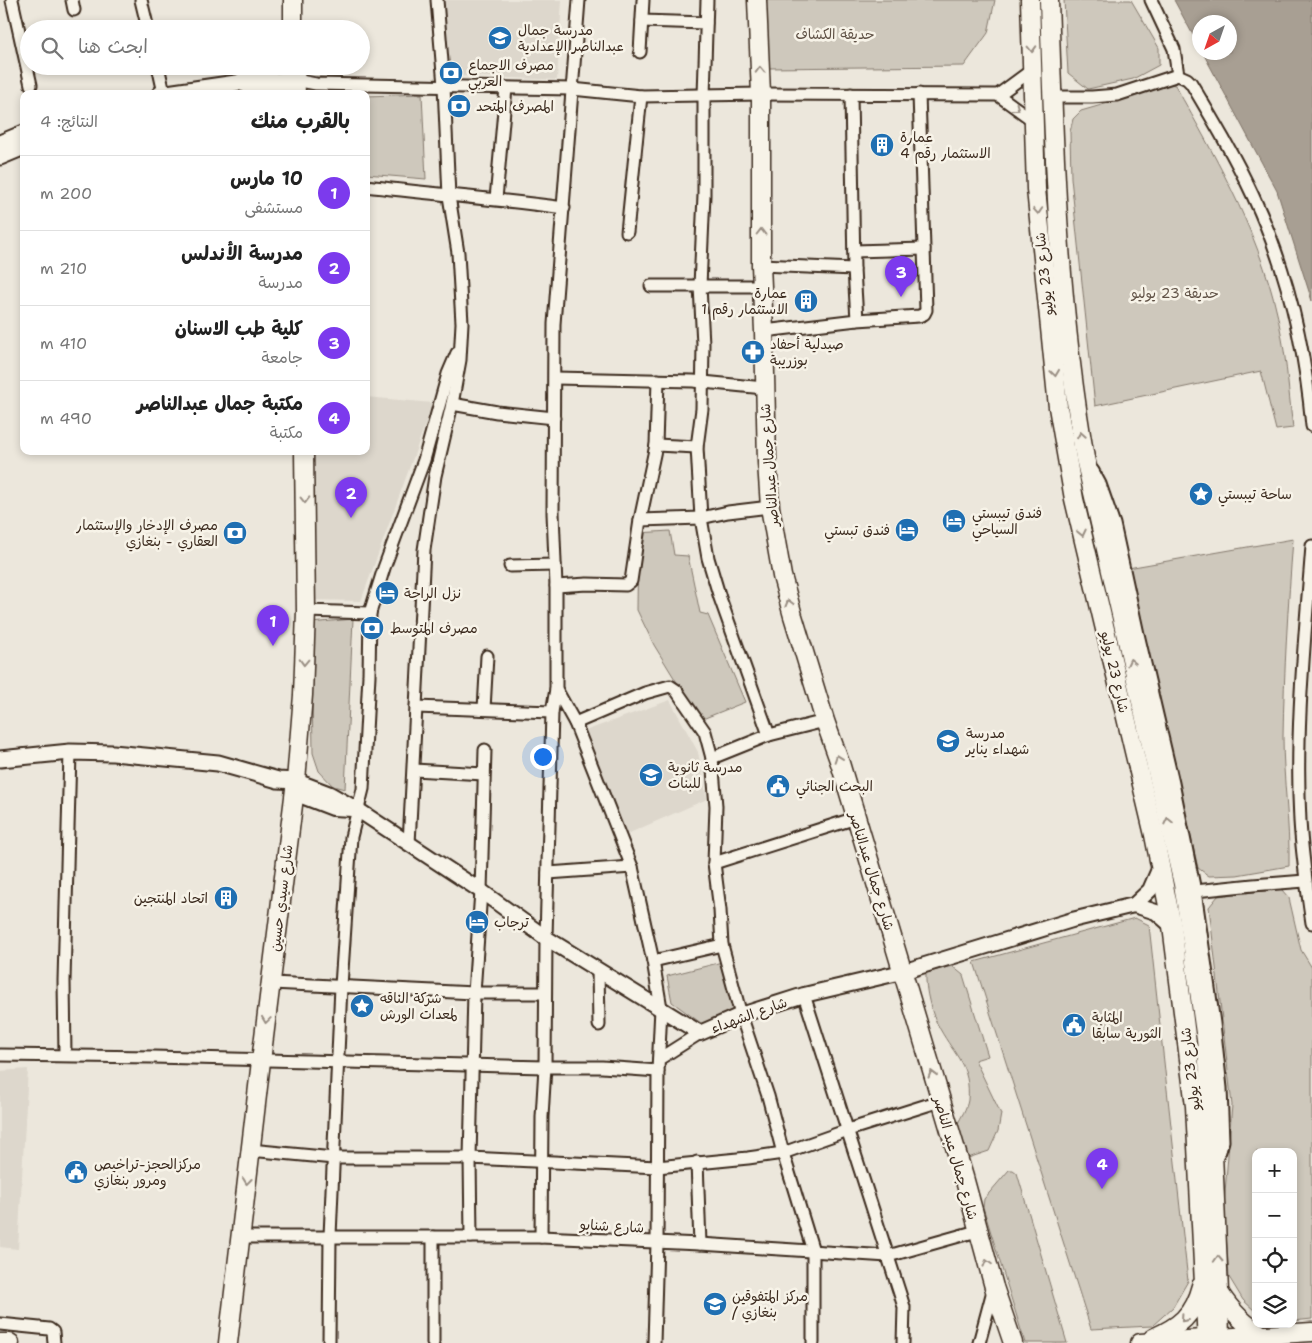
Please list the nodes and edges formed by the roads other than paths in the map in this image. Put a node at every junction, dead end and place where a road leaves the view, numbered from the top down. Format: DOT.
graph roads {
  1 [pos="12,0"];
  2 [pos="141,0"];
  3 [pos="293,0"];
  4 [pos="437,0"];
  5 [pos="579,0"];
  6 [pos="643,0"];
  7 [pos="707,0"];
  8 [pos="757,0"];
  9 [pos="1030,0"];
  10 [pos="1049,0"];
  11 [pos="1151,0"];
  12 [pos="146,20"];
  13 [pos="292,20"];
  14 [pos="642,21"];
  15 [pos="706,23"];
  16 [pos="20,34"];
  17 [pos="640,52"];
  18 [pos="1032,70"];
  19 [pos="30,75"];
  20 [pos="159,75"];
  21 [pos="259,75"];
  22 [pos="1178,75"];
  23 [pos="296,83"];
  24 [pos="32,85"];
  25 [pos="444,86"];
  26 [pos="506,88"];
  27 [pos="572,89"];
  28 [pos="162,90"];
  29 [pos="252,90"];
  30 [pos="257,90"];
  31 [pos="761,94"];
  32 [pos="851,94"];
  33 [pos="919,94"];
  34 [pos="998,95"];
  35 [pos="641,96"];
  36 [pos="704,96"];
  37 [pos="1052,97"];
  38 [pos="1034,122"];
  39 [pos="20,135"];
  40 [pos="0,143"];
  41 [pos="20,149"];
  42 [pos="0,157"];
  43 [pos="370,186"];
  44 [pos="449,196"];
  45 [pos="496,199"];
  46 [pos="564,208"];
  47 [pos="627,232"];
  48 [pos="924,249"];
  49 [pos="854,251"];
  50 [pos="761,265"];
  51 [pos="854,269"];
  52 [pos="651,286"];
  53 [pos="700,286"];
  54 [pos="762,286"];
  55 [pos="857,320"];
  56 [pos="764,331"];
  57 [pos="461,342"];
  58 [pos="555,378"];
  59 [pos="658,380"];
  60 [pos="702,381"];
  61 [pos="764,388"];
  62 [pos="452,404"];
  63 [pos="1076,404"];
  64 [pos="1058,407"];
  65 [pos="554,418"];
  66 [pos="1312,426"];
  67 [pos="656,445"];
  68 [pos="697,447"];
  69 [pos="304,455"];
  70 [pos="770,506"];
  71 [pos="701,518"];
  72 [pos="640,520"];
  73 [pos="1312,546"];
  74 [pos="555,565"];
  75 [pos="510,566"];
  76 [pos="556,586"];
  77 [pos="306,611"];
  78 [pos="370,613"];
  79 [pos="487,656"];
  80 [pos="556,689"];
  81 [pos="416,707"];
  82 [pos="484,709"];
  83 [pos="552,712"];
  84 [pos="825,721"];
  85 [pos="575,723"];
  86 [pos="769,736"];
  87 [pos="485,750"];
  88 [pos="70,752"];
  89 [pos="712,758"];
  90 [pos="0,760"];
  91 [pos="414,770"];
  92 [pos="484,774"];
  93 [pos="295,787"];
  94 [pos="1168,793"];
  95 [pos="358,810"];
  96 [pos="856,818"];
  97 [pos="409,844"];
  98 [pos="714,863"];
  99 [pos="632,867"];
  100 [pos="1160,867"];
  101 [pos="548,873"];
  102 [pos="1306,881"];
  103 [pos="481,891"];
  104 [pos="1195,891"];
  105 [pos="1134,905"];
  106 [pos="1312,923"];
  107 [pos="1172,926"];
  108 [pos="546,938"];
  109 [pos="722,944"];
  110 [pos="653,961"];
  111 [pos="598,970"];
  112 [pos="902,972"];
  113 [pos="272,983"];
  114 [pos="341,986"];
  115 [pos="474,993"];
  116 [pos="545,993"];
  117 [pos="804,995"];
  118 [pos="661,1008"];
  119 [pos="741,1015"];
  120 [pos="599,1025"];
  121 [pos="700,1033"];
  122 [pos="0,1055"];
  123 [pos="65,1056"];
  124 [pos="659,1059"];
  125 [pos="261,1061"];
  126 [pos="337,1062"];
  127 [pos="473,1065"];
  128 [pos="545,1067"];
  129 [pos="658,1071"];
  130 [pos="940,1101"];
  131 [pos="848,1130"];
  132 [pos="250,1150"];
  133 [pos="783,1153"];
  134 [pos="334,1158"];
  135 [pos="470,1158"];
  136 [pos="1213,1160"];
  137 [pos="542,1162"];
  138 [pos="697,1162"];
  139 [pos="657,1167"];
  140 [pos="977,1231"];
  141 [pos="330,1236"];
  142 [pos="240,1237"];
  143 [pos="433,1237"];
  144 [pos="471,1237"];
  145 [pos="541,1237"];
  146 [pos="658,1243"];
  147 [pos="700,1244"];
  148 [pos="813,1251"];
  149 [pos="888,1256"];
  150 [pos="1203,1276"];
  151 [pos="994,1287"];
  152 [pos="1219,1292"];
  153 [pos="6,1325"];
  154 [pos="1312,1332"];
  155 [pos="1264,1336"];
  156 [pos="1213,1341"];
  157 [pos="0,1343"];
  158 [pos="9,1343"];
  159 [pos="54,1343"];
  160 [pos="228,1343"];
  161 [pos="329,1343"];
  162 [pos="433,1343"];
  163 [pos="654,1343"];
  164 [pos="813,1343"];
  165 [pos="903,1343"];
  166 [pos="979,1343"];
  167 [pos="1012,1343"];
  168 [pos="1142,1343"];
  1 -- 16 [label="street"];
  2 -- 12 [label="street"];
  3 -- 13 [label="main road"];
  4 -- 25 [label="street"];
  5 -- 27 [label="street"];
  6 -- 14 [label="street"];
  7 -- 15 [label="street"];
  31 -- 8 [label="main road, شارع جمال عبدالناصر, one-way"];
  9 -- 18 [label="main road, شارع 23 يوليو, one-way"];
  10 -- 37 [label="main road, شارع 23 يوليو"];
  11 -- 22 [label="street"];
  14 -- 15 [label="street"];
  14 -- 17 [label="street"];
  15 -- 36 [label="street"];
  18 -- 34 [label="street"];
  18 -- 38 [label="main road, شارع 23 يوليو"];
  19 -- 24 [label="street"];
  20 -- 28 [label="street"];
  21 -- 29 [label="main road"];
  22 -- 37 [label="street"];
  22 -- 66 [label="street"];
  23 -- 25 [label="street"];
  23 -- 30 [label="main road"];
  25 -- 26 [label="street"];
  25 -- 44 [label="street"];
  26 -- 27 [label="street"];
  26 -- 45 [label="street"];
  27 -- 35 [label="street"];
  27 -- 46 [label="street"];
  31 -- 32 [label="street"];
  31 -- 36 [label="street"];
  50 -- 31 [label="main road, شارع جمال عبدالناصر, one-way"];
  32 -- 33 [label="street"];
  32 -- 49 [label="street"];
  33 -- 34 [label="street"];
  33 -- 48 [label="street"];
  34 -- 38 [label="street, one-way"];
  35 -- 36 [label="street"];
  35 -- 47 [label="street"];
  36 -- 53 [label="street"];
  37 -- 63 [label="main road, شارع 23 يوليو"];
  38 -- 64 [label="main road, شارع 23 يوليو, one-way"];
  39 -- 40 [label="main road"];
  41 -- 42 [label="main road"];
  43 -- 44 [label="street"];
  44 -- 45 [label="street"];
  44 -- 57 [label="street"];
  45 -- 46 [label="street"];
  46 -- 58 [label="street"];
  48 -- 49 [label="street"];
  48 -- 55 [label="street"];
  49 -- 51 [label="street"];
  50 -- 51 [label="street"];
  50 -- 54 [label="main road, شارع جمال عبدالناصر"];
  51 -- 55 [label="street"];
  52 -- 53 [label="street"];
  53 -- 54 [label="street"];
  53 -- 60 [label="street"];
  54 -- 56 [label="main road, شارع جمال عبدالناصر"];
  55 -- 56 [label="street"];
  56 -- 61 [label="main road, شارع جمال عبدالناصر"];
  57 -- 62 [label="street"];
  57 -- 78 [label="street"];
  58 -- 59 [label="street"];
  58 -- 65 [label="street"];
  59 -- 60 [label="street"];
  59 -- 67 [label="street"];
  60 -- 61 [label="street"];
  60 -- 68 [label="street"];
  61 -- 70 [label="main road, شارع جمال عبدالناصر"];
  62 -- 65 [label="street"];
  62 -- 81 [label="street"];
  63 -- 64 [label="main road"];
  94 -- 63 [label="main road, شارع 23 يوليو, one-way"];
  64 -- 100 [label="main road, شارع 23 يوليو, one-way"];
  65 -- 74 [label="street"];
  67 -- 68 [label="street"];
  67 -- 72 [label="street"];
  68 -- 71 [label="street"];
  69 -- 77 [label="main road, شارع سيدي حسين, one-way"];
  70 -- 71 [label="street"];
  84 -- 70 [label="main road, شارع جمال عبدالناصر, one-way"];
  71 -- 72 [label="street"];
  71 -- 86 [label="street"];
  72 -- 76 [label="street"];
  73 -- 102 [label="street"];
  74 -- 75 [label="street"];
  74 -- 76 [label="street"];
  76 -- 80 [label="street"];
  77 -- 78 [label="street"];
  77 -- 93 [label="main road, شارع سيدي حسين, one-way"];
  78 -- 95 [label="street"];
  79 -- 82 [label="street"];
  80 -- 83 [label="street"];
  80 -- 85 [label="street"];
  81 -- 82 [label="street"];
  81 -- 91 [label="street"];
  82 -- 83 [label="street"];
  83 -- 101 [label="street"];
  84 -- 86 [label="street"];
  96 -- 84 [label="main road, شارع جمال عبدالناصر, one-way"];
  85 -- 89 [label="street"];
  85 -- 99 [label="street"];
  86 -- 89 [label="street"];
  87 -- 92 [label="street"];
  88 -- 90 [label="main road"];
  88 -- 93 [label="main road"];
  88 -- 123 [label="street"];
  89 -- 98 [label="street"];
  91 -- 92 [label="street"];
  91 -- 97 [label="street"];
  92 -- 103 [label="street"];
  93 -- 95 [label="street, شارع الشهداء"];
  93 -- 113 [label="main road, شارع سيدي حسين"];
  94 -- 104 [label="street"];
  136 -- 94 [label="main road, شارع 23 يوليو, one-way"];
  95 -- 97 [label="street, شارع الشهداء"];
  95 -- 114 [label="street"];
  96 -- 98 [label="street"];
  96 -- 112 [label="main road, شارع جمال عبدالناصر"];
  97 -- 103 [label="street, شارع الشهداء"];
  98 -- 109 [label="street"];
  99 -- 101 [label="street"];
  99 -- 110 [label="street"];
  100 -- 105 [label="street"];
  100 -- 107 [label="main road, شارع 23 يوليو"];
  101 -- 108 [label="street"];
  102 -- 104 [label="street"];
  102 -- 106 [label="street"];
  103 -- 108 [label="street, شارع الشهداء"];
  103 -- 115 [label="street"];
  104 -- 136 [label="street"];
  105 -- 107 [label="street"];
  105 -- 112 [label="street, شارع الشهداء"];
  107 -- 150 [label="main road, شارع 23 يوليو"];
  108 -- 111 [label="street, شارع الشهداء"];
  108 -- 116 [label="street"];
  109 -- 110 [label="street"];
  109 -- 119 [label="street"];
  110 -- 118 [label="street"];
  111 -- 118 [label="street, شارع الشهداء"];
  111 -- 120 [label="street"];
  112 -- 117 [label="street, شارع الشهداء"];
  130 -- 112 [label="main road, شارع جمال عبد الناصر, one-way"];
  113 -- 114 [label="street"];
  113 -- 125 [label="main road, شارع سيدي حسين, one-way"];
  114 -- 115 [label="street"];
  114 -- 126 [label="street"];
  115 -- 116 [label="street"];
  115 -- 127 [label="street"];
  116 -- 128 [label="street"];
  117 -- 119 [label="street, شارع الشهداء"];
  117 -- 131 [label="street"];
  118 -- 121 [label="street, شارع الشهداء"];
  118 -- 124 [label="street"];
  119 -- 121 [label="street, شارع الشهداء"];
  119 -- 133 [label="street"];
  121 -- 124 [label="street"];
  122 -- 123 [label="street"];
  123 -- 125 [label="street"];
  124 -- 129 [label="street"];
  125 -- 126 [label="street"];
  125 -- 132 [label="main road, شارع سيدي حسين"];
  126 -- 127 [label="street"];
  126 -- 134 [label="street"];
  127 -- 128 [label="street"];
  127 -- 135 [label="street"];
  128 -- 129 [label="street"];
  128 -- 137 [label="street"];
  129 -- 139 [label="street"];
  130 -- 131 [label="street"];
  130 -- 140 [label="main road, شارع جمال عبد الناصر"];
  131 -- 133 [label="street"];
  131 -- 149 [label="street"];
  132 -- 134 [label="street"];
  132 -- 142 [label="main road, شارع سيدي حسين, one-way"];
  133 -- 138 [label="street"];
  133 -- 148 [label="street"];
  134 -- 135 [label="street"];
  134 -- 141 [label="street"];
  135 -- 137 [label="street"];
  135 -- 144 [label="street"];
  152 -- 136 [label="main road, شارع 23 يوليو, one-way"];
  137 -- 139 [label="street"];
  137 -- 145 [label="street"];
  138 -- 139 [label="street"];
  138 -- 147 [label="street"];
  139 -- 146 [label="street"];
  140 -- 149 [label="street, شارع شنابو"];
  151 -- 140 [label="main road, شارع جمال عبد الناصر, one-way"];
  141 -- 142 [label="street, شارع شنابو"];
  141 -- 143 [label="street, شارع شنابو"];
  141 -- 161 [label="street"];
  142 -- 160 [label="main road, شارع سيدي حسين"];
  143 -- 144 [label="street, شارع شنابو"];
  143 -- 162 [label="street"];
  144 -- 145 [label="street, شارع شنابو"];
  145 -- 146 [label="street, شارع شنابو"];
  146 -- 147 [label="street, شارع شنابو"];
  146 -- 163 [label="street"];
  147 -- 148 [label="street, شارع شنابو"];
  148 -- 149 [label="street, شارع شنابو"];
  148 -- 164 [label="street"];
  149 -- 165 [label="street"];
  150 -- 156 [label="main road, شارع 23 يوليو"];
  150 -- 168 [label="main road, one-way"];
  151 -- 166 [label="street"];
  151 -- 167 [label="main road, شارع جمال عبد الناصر"];
  152 -- 155 [label="main road"];
  152 -- 156 [label="main road, شارع 23 يوليو"];
  153 -- 158 [label="street"];
  153 -- 159 [label="street"];
  154 -- 155 [label="main road"];
  155 -- 156 [label="main road"];
  156 -- 168 [label="main road"];
  157 -- 158 [label="main road"];
}
